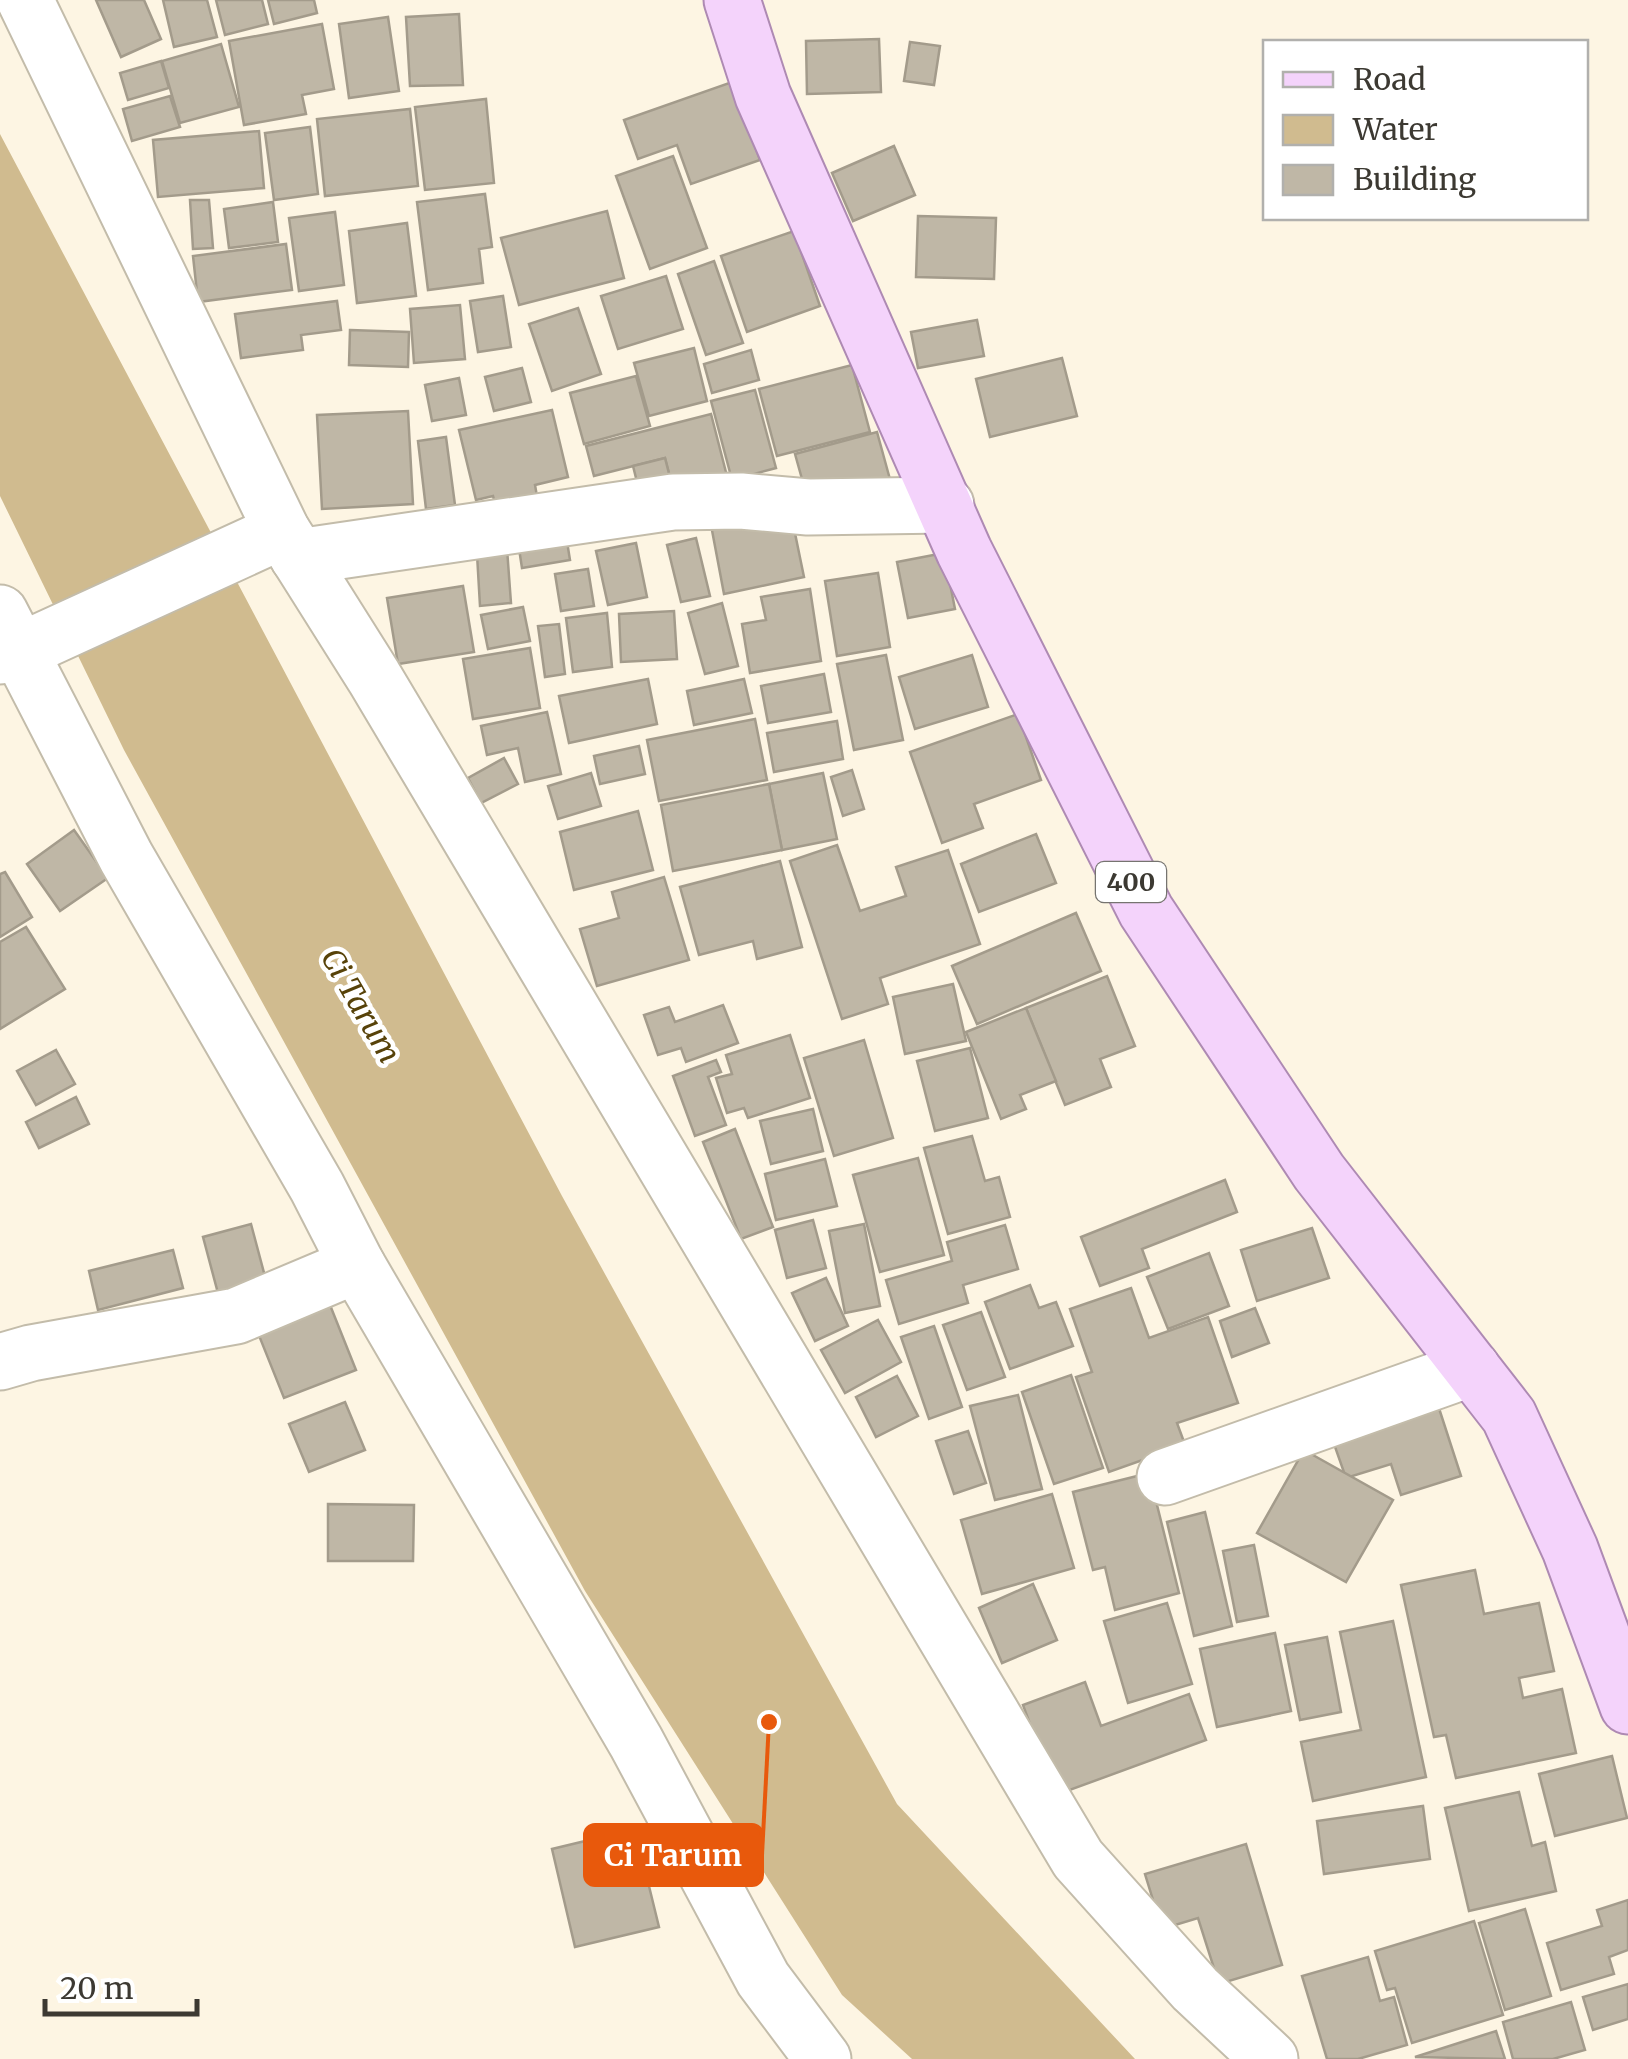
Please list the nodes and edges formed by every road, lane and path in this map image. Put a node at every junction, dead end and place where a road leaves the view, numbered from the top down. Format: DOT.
graph roads {
  1 [pos="25,0"];
  2 [pos="732,0"];
  3 [pos="946,505"];
  4 [pos="281,543"];
  5 [pos="20,638"];
  6 [pos="357,1265"];
  7 [pos="0,1362"];
  8 [pos="1472,1368"];
  9 [pos="1165,1477"];
  10 [pos="1628,1706"];
  11 [pos="824,2059"];
  12 [pos="1270,2059"];
  1 -- 4 [label="street"];
  2 -- 3 [label="main road, 400"];
  3 -- 4 [label="street"];
  3 -- 8 [label="main road, 400"];
  4 -- 5 [label="street"];
  4 -- 12 [label="street"];
  5 -- 6 [label="street"];
  6 -- 7 [label="street"];
  6 -- 11 [label="street"];
  8 -- 9 [label="street"];
  8 -- 10 [label="main road, 400"];
}
